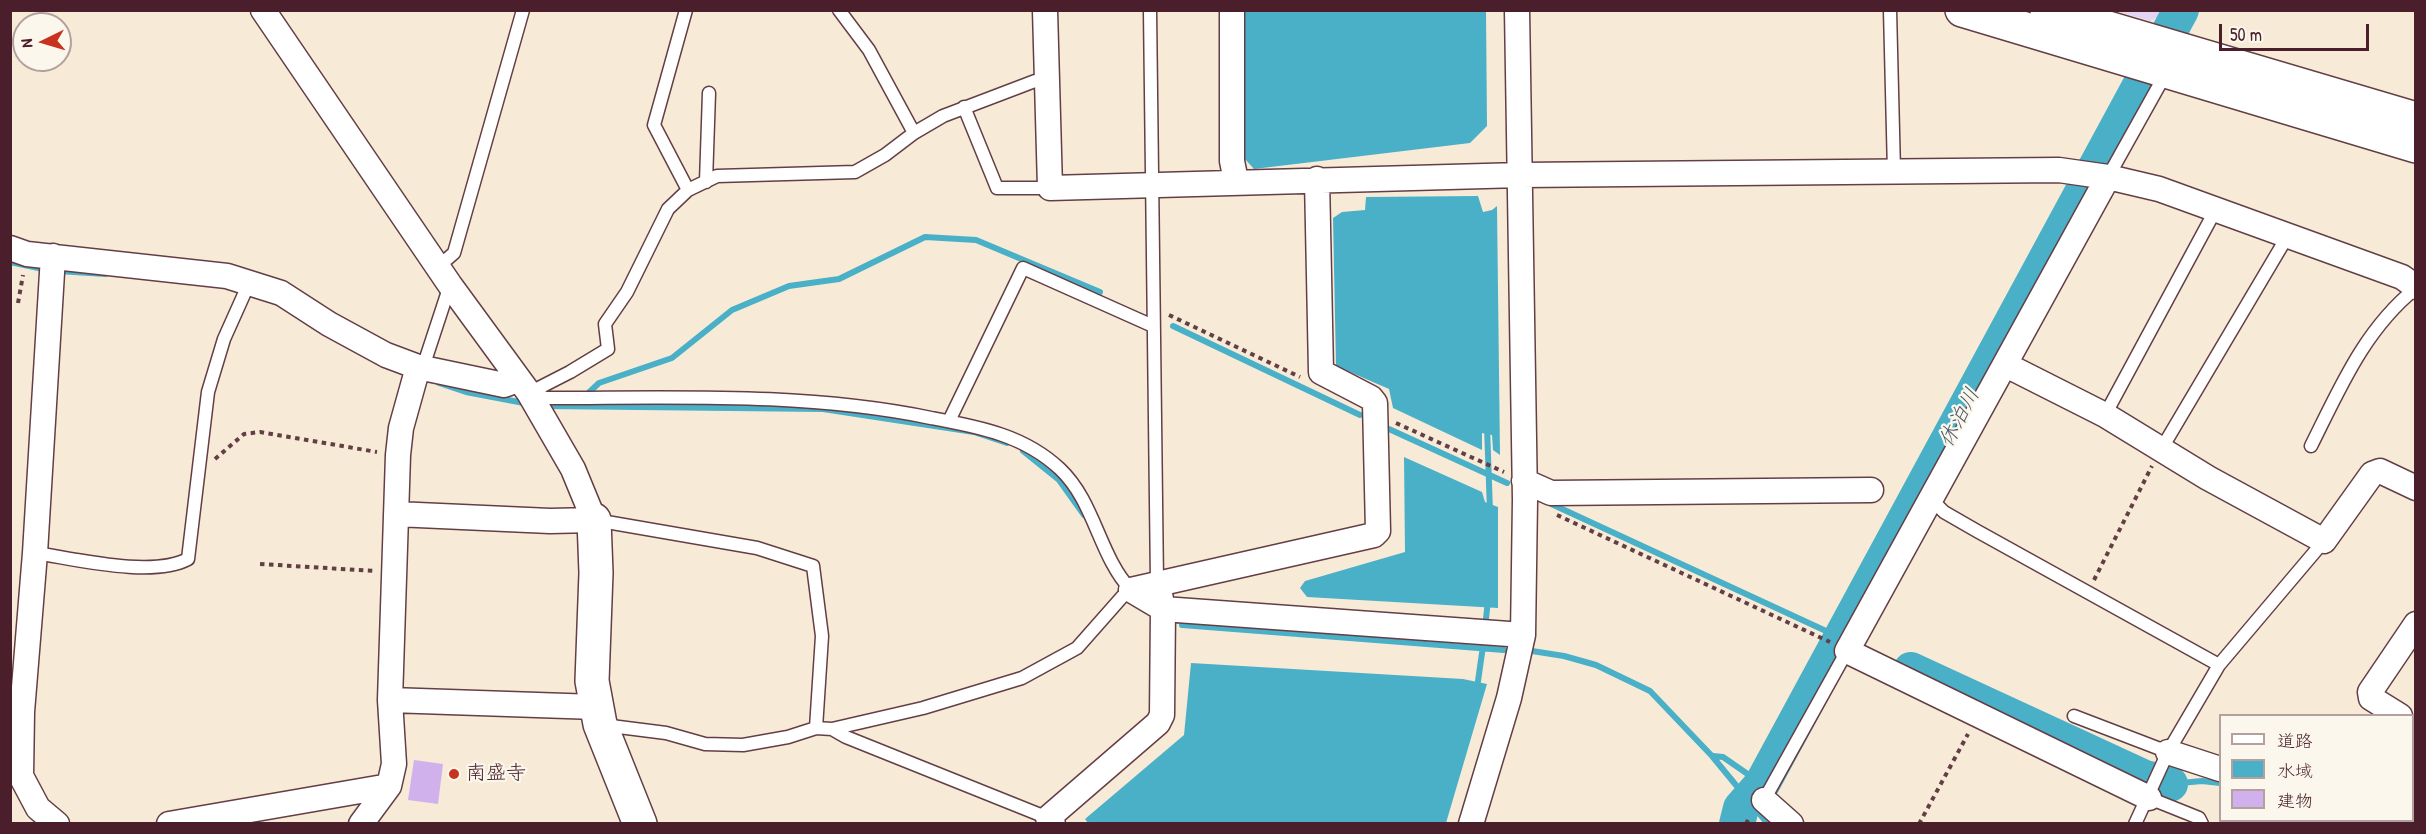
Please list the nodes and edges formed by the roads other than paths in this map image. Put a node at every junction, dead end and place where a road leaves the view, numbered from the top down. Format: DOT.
graph roads {
  1 [pos="263,10"];
  2 [pos="523,10"];
  3 [pos="686,10"];
  4 [pos="839,10"];
  5 [pos="1046,10"];
  6 [pos="1150,10"];
  7 [pos="1232,10"];
  8 [pos="1517,10"];
  9 [pos="1890,10"];
  10 [pos="1962,10"];
  11 [pos="2047,10"];
  12 [pos="2133,50"];
  13 [pos="2170,61"];
  14 [pos="1047,81"];
  15 [pos="709,93"];
  16 [pos="964,107"];
  17 [pos="2415,119"];
  18 [pos="914,133"];
  19 [pos="2415,146"];
  20 [pos="1894,172"];
  21 [pos="1521,175"];
  22 [pos="2095,175"];
  23 [pos="1317,179"];
  24 [pos="1236,181"];
  25 [pos="706,182"];
  26 [pos="1151,184"];
  27 [pos="1050,188"];
  28 [pos="688,190"];
  29 [pos="2215,211"];
  30 [pos="2286,237"];
  31 [pos="19,251"];
  32 [pos="53,256"];
  33 [pos="444,276"];
  34 [pos="250,281"];
  35 [pos="2415,287"];
  36 [pos="1154,326"];
  37 [pos="2006,365"];
  38 [pos="418,367"];
  39 [pos="524,386"];
  40 [pos="2105,415"];
  41 [pos="949,421"];
  42 [pos="2311,446"];
  43 [pos="2162,448"];
  44 [pos="2415,488"];
  45 [pos="1524,490"];
  46 [pos="1871,490"];
  47 [pos="1932,500"];
  48 [pos="396,514"];
  49 [pos="594,520"];
  50 [pos="2324,541"];
  51 [pos="35,553"];
  52 [pos="1157,583"];
  53 [pos="1131,590"];
  54 [pos="1163,609"];
  55 [pos="2415,624"];
  56 [pos="1523,635"];
  57 [pos="19,646"];
  58 [pos="1847,651"];
  59 [pos="2219,665"];
  60 [pos="390,700"];
  61 [pos="2397,714"];
  62 [pos="598,716"];
  63 [pos="2074,716"];
  64 [pos="816,728"];
  65 [pos="832,729"];
  66 [pos="2168,752"];
  67 [pos="2219,769"];
  68 [pos="389,786"];
  69 [pos="2150,798"];
  70 [pos="1764,800"];
  71 [pos="1051,821"];
  72 [pos="57,824"];
  73 [pos="168,824"];
  74 [pos="361,824"];
  75 [pos="640,824"];
  76 [pos="1471,824"];
  77 [pos="1791,824"];
  78 [pos="2136,824"];
  79 [pos="2202,824"];
  1 -- 33 [label="street"];
  2 -- 33 [label="lane"];
  3 -- 28 [label="lane"];
  4 -- 18 [label="lane"];
  5 -- 14 [label="street"];
  6 -- 26 [label="lane"];
  7 -- 24 [label="street"];
  8 -- 21 [label="street"];
  9 -- 20 [label="lane"];
  10 -- 12 [label="street"];
  11 -- 12 [label="street"];
  12 -- 13 [label="street"];
  13 -- 17 [label="street"];
  13 -- 19 [label="street"];
  13 -- 22 [label="lane"];
  14 -- 16 [label="lane"];
  14 -- 27 [label="street"];
  15 -- 25 [label="lane"];
  16 -- 18 [label="lane"];
  16 -- 27 [label="lane"];
  18 -- 25 [label="lane"];
  20 -- 21 [label="street"];
  20 -- 22 [label="street"];
  21 -- 23 [label="street"];
  21 -- 45 [label="street"];
  22 -- 29 [label="street"];
  22 -- 37 [label="street"];
  23 -- 24 [label="street"];
  23 -- 52 [label="street"];
  24 -- 26 [label="street"];
  25 -- 28 [label="lane"];
  26 -- 27 [label="street"];
  26 -- 36 [label="lane"];
  28 -- 39 [label="lane"];
  29 -- 30 [label="street"];
  29 -- 40 [label="lane"];
  30 -- 35 [label="street"];
  30 -- 43 [label="lane"];
  31 -- 32 [label="street"];
  32 -- 34 [label="street"];
  32 -- 51 [label="street"];
  33 -- 38 [label="lane"];
  33 -- 39 [label="street"];
  34 -- 38 [label="street"];
  34 -- 51 [label="lane"];
  35 -- 42 [label="lane"];
  36 -- 41 [label="lane"];
  36 -- 52 [label="lane"];
  37 -- 40 [label="street"];
  37 -- 47 [label="street"];
  38 -- 39 [label="street"];
  38 -- 48 [label="street"];
  39 -- 41 [label="lane"];
  39 -- 49 [label="street"];
  40 -- 43 [label="street"];
  41 -- 53 [label="lane"];
  43 -- 50 [label="street"];
  44 -- 50 [label="street"];
  45 -- 46 [label="street"];
  45 -- 56 [label="street"];
  47 -- 58 [label="street"];
  47 -- 59 [label="lane"];
  48 -- 49 [label="street"];
  48 -- 60 [label="street"];
  49 -- 62 [label="street"];
  49 -- 64 [label="lane"];
  50 -- 59 [label="lane"];
  51 -- 57 [label="street"];
  52 -- 53 [label="street"];
  52 -- 54 [label="street"];
  53 -- 54 [label="street"];
  53 -- 65 [label="lane"];
  54 -- 56 [label="street"];
  54 -- 71 [label="street"];
  55 -- 61 [label="street"];
  56 -- 76 [label="street"];
  57 -- 72 [label="street"];
  58 -- 69 [label="street"];
  58 -- 70 [label="lane"];
  59 -- 66 [label="lane"];
  60 -- 62 [label="street"];
  60 -- 68 [label="street"];
  62 -- 64 [label="lane"];
  62 -- 75 [label="street"];
  63 -- 66 [label="lane"];
  64 -- 65 [label="lane"];
  65 -- 71 [label="lane"];
  66 -- 67 [label="street"];
  66 -- 69 [label="lane"];
  68 -- 73 [label="street"];
  68 -- 74 [label="street"];
  69 -- 78 [label="lane"];
  69 -- 79 [label="lane"];
  70 -- 77 [label="street"];
}
